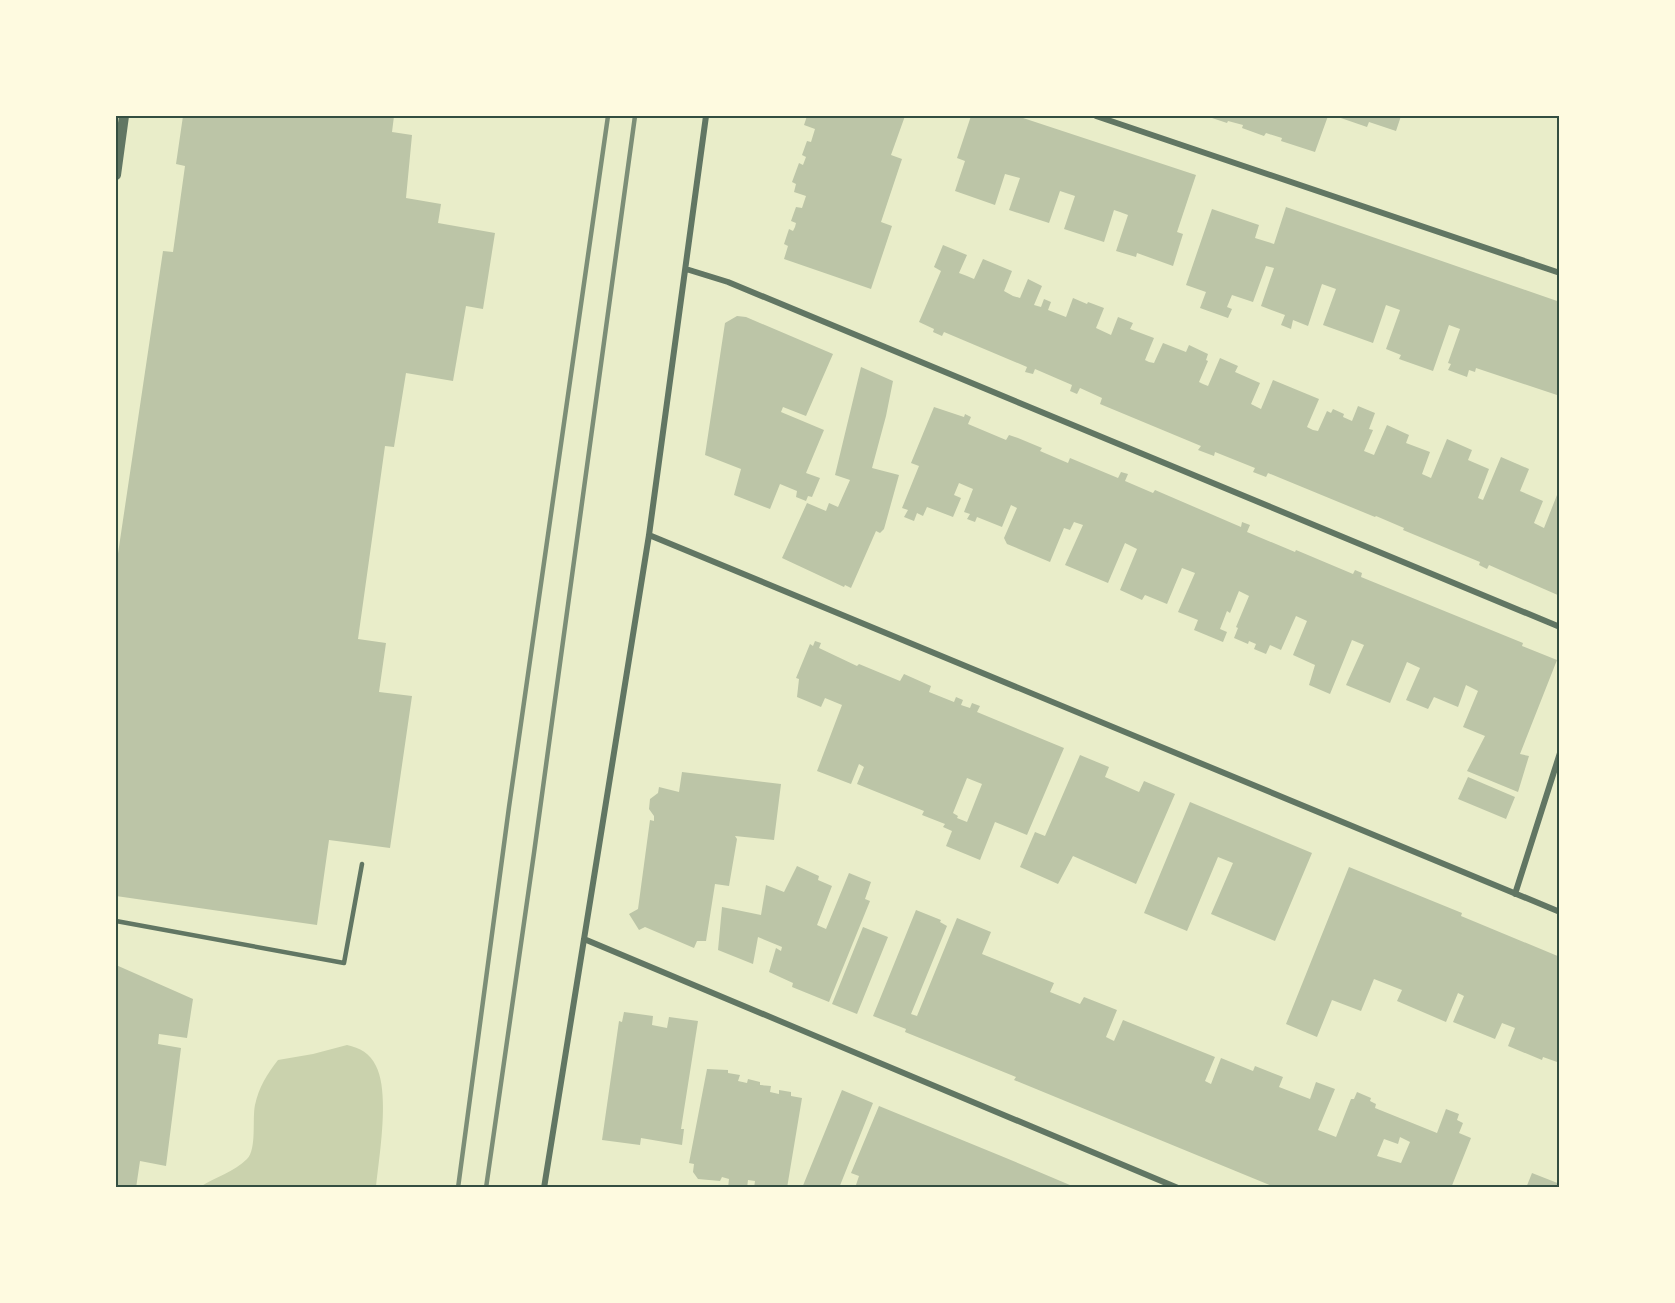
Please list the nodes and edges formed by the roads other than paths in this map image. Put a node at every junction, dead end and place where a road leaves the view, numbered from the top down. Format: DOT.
graph roads {
  1 [pos="124,116"];
  2 [pos="706,116"];
  3 [pos="1096,116"];
  4 [pos="116,175"];
  5 [pos="686,268"];
  6 [pos="1560,273"];
  7 [pos="649,535"];
  8 [pos="1560,627"];
  9 [pos="1560,753"];
  10 [pos="362,864"];
  11 [pos="1515,894"];
  12 [pos="1560,912"];
  13 [pos="116,921"];
  14 [pos="584,939"];
  15 [pos="544,1188"];
  16 [pos="1178,1188"];
  1 -- 4 [label="street"];
  2 -- 5 [label="street"];
  3 -- 6 [label="street"];
  5 -- 7 [label="street"];
  5 -- 8 [label="street"];
  7 -- 11 [label="street"];
  7 -- 14 [label="street"];
  9 -- 11 [label="street"];
  10 -- 13 [label="lane"];
  11 -- 12 [label="street"];
  14 -- 15 [label="street"];
  14 -- 16 [label="street"];
}
